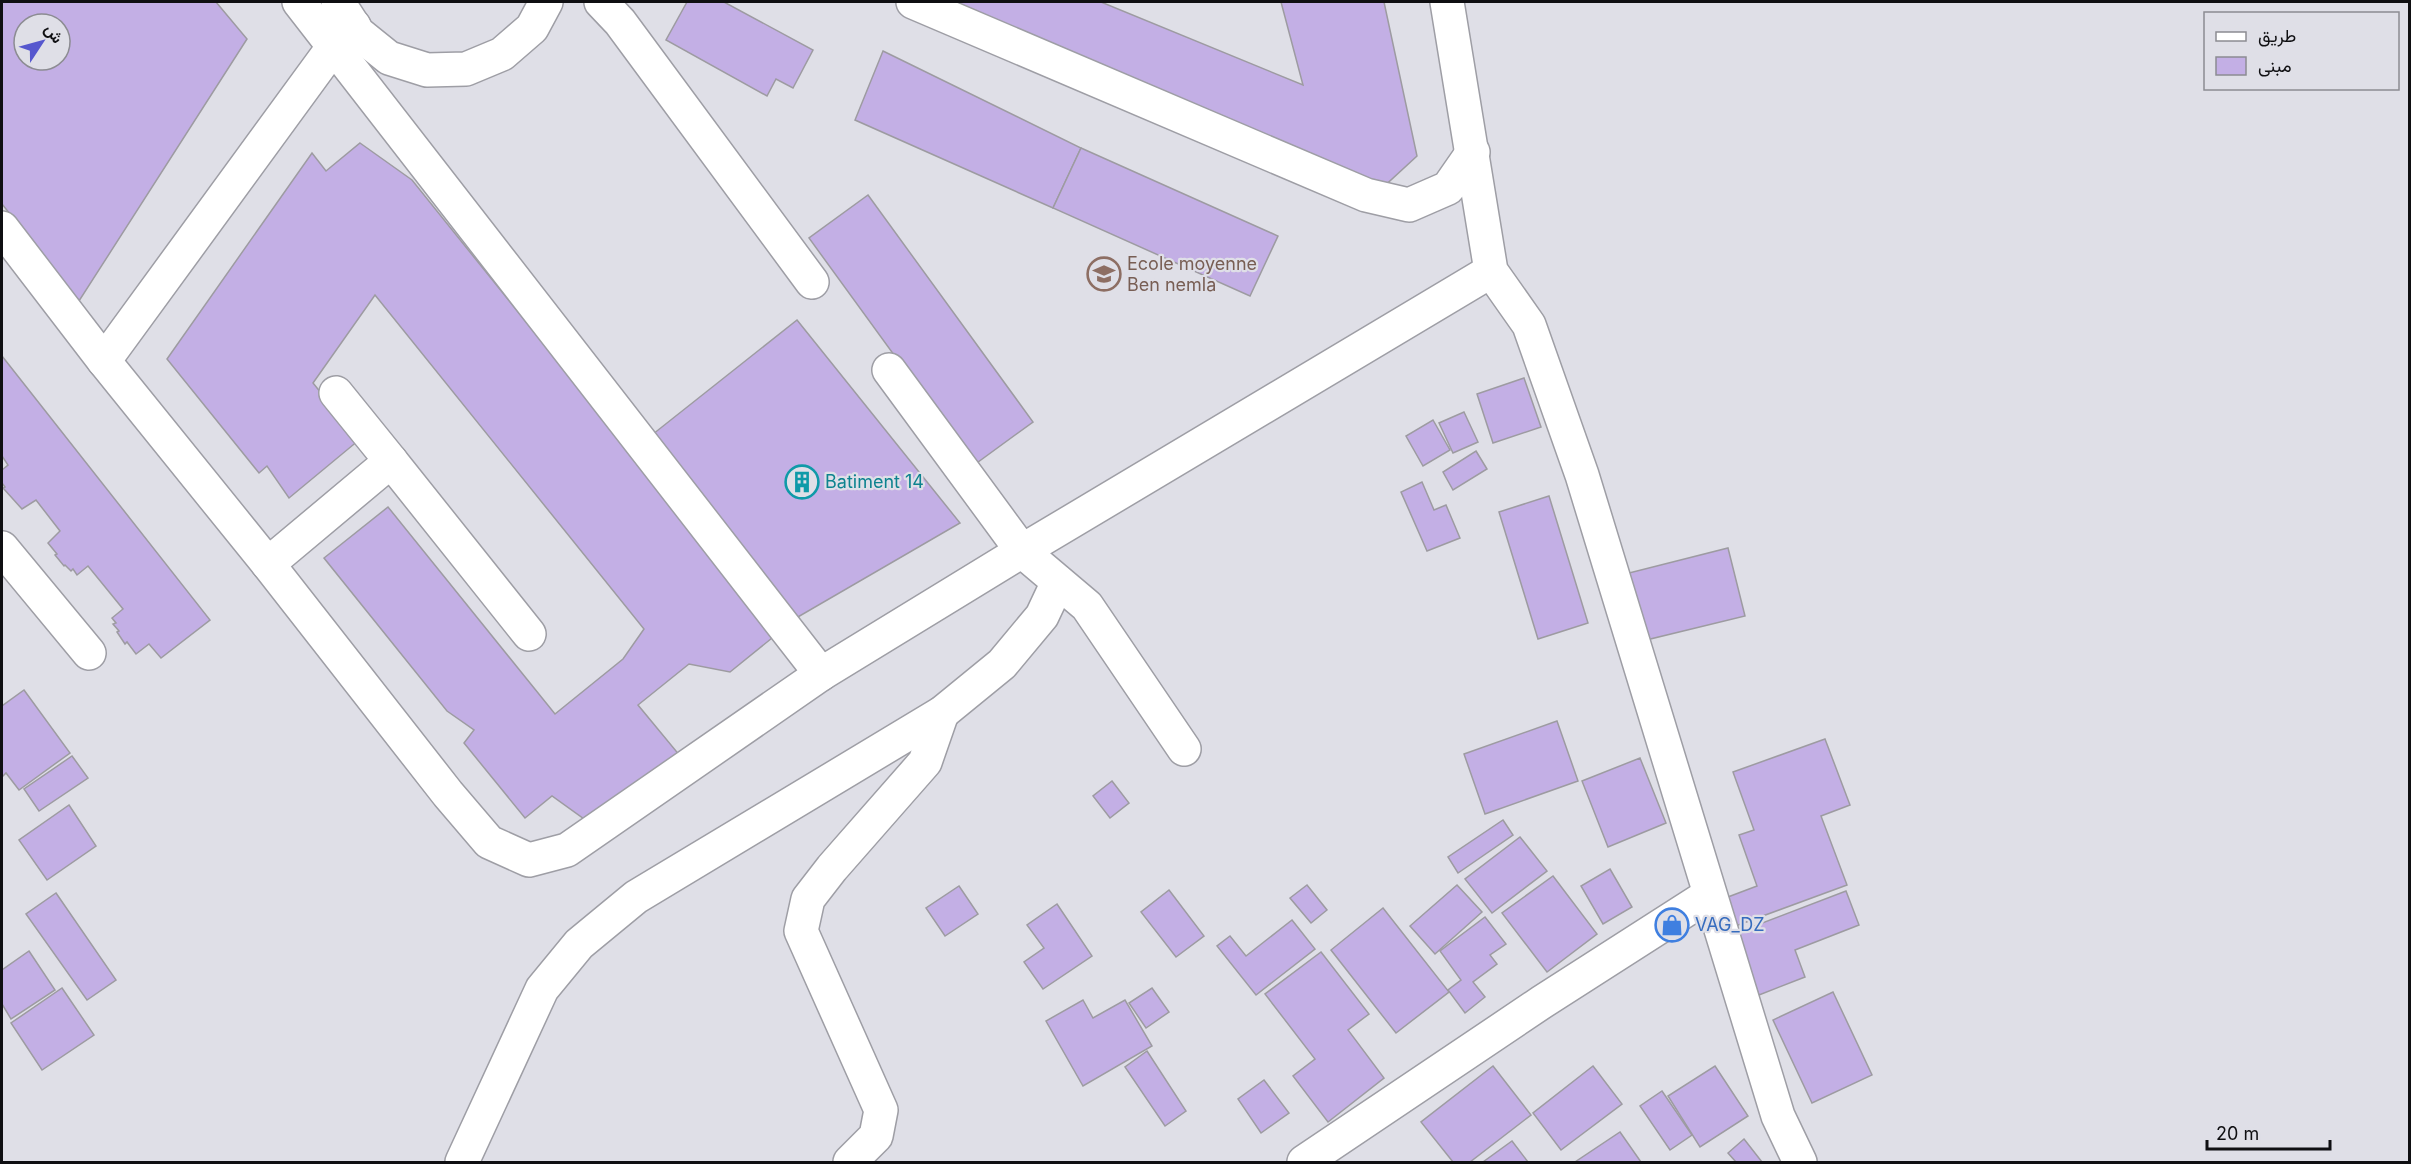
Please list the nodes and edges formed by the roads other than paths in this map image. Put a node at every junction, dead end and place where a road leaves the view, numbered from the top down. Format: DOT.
graph roads {
  1 [pos="299,2"];
  2 [pos="546,2"];
  3 [pos="601,2"];
  4 [pos="913,2"];
  5 [pos="1447,2"];
  6 [pos="342,24"];
  7 [pos="1473,152"];
  8 [pos="2,228"];
  9 [pos="1491,271"];
  10 [pos="812,282"];
  11 [pos="104,362"];
  12 [pos="889,370"];
  13 [pos="336,393"];
  14 [pos="391,461"];
  15 [pos="2,548"];
  16 [pos="1022,551"];
  17 [pos="268,564"];
  18 [pos="1058,582"];
  19 [pos="529,634"];
  20 [pos="88,653"];
  21 [pos="821,674"];
  22 [pos="942,713"];
  23 [pos="1184,748"];
  24 [pos="1709,895"];
  25 [pos="462,1162"];
  26 [pos="850,1162"];
  27 [pos="1304,1162"];
  28 [pos="1800,1162"];
  1 -- 6 [label="street"];
  2 -- 6 [label="street"];
  3 -- 10 [label="street"];
  4 -- 7 [label="street"];
  5 -- 7 [label="street"];
  6 -- 11 [label="street"];
  6 -- 21 [label="street"];
  7 -- 9 [label="street"];
  8 -- 11 [label="street"];
  9 -- 16 [label="street"];
  9 -- 24 [label="street"];
  11 -- 17 [label="street"];
  12 -- 16 [label="street"];
  13 -- 14 [label="street"];
  14 -- 17 [label="street"];
  14 -- 19 [label="street"];
  15 -- 20 [label="street"];
  16 -- 18 [label="street"];
  16 -- 21 [label="street"];
  17 -- 21 [label="street"];
  18 -- 22 [label="street"];
  18 -- 23 [label="street"];
  22 -- 25 [label="street"];
  22 -- 26 [label="street"];
  24 -- 27 [label="street"];
  24 -- 28 [label="street"];
}
